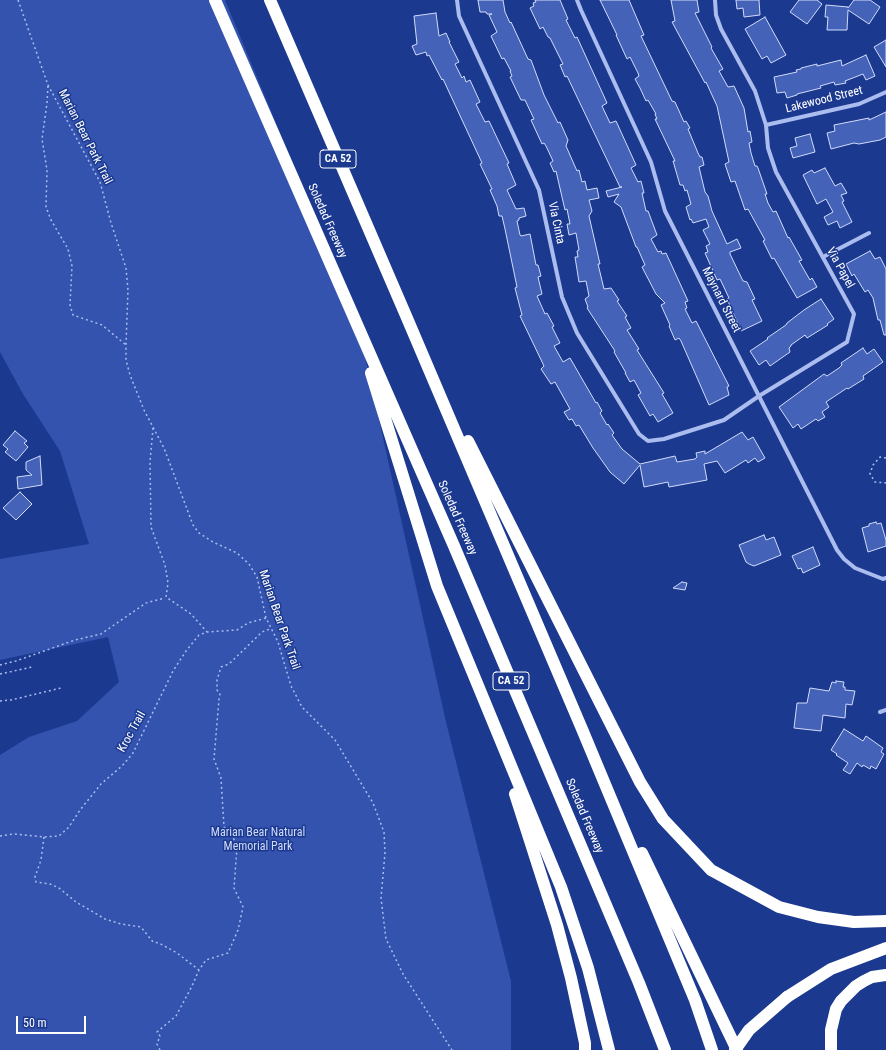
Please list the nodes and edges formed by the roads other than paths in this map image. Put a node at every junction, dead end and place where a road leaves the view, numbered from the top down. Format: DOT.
graph roads {
  1 [pos="215,0"];
  2 [pos="270,0"];
  3 [pos="457,0"];
  4 [pos="577,0"];
  5 [pos="715,0"];
  6 [pos="886,92"];
  7 [pos="766,125"];
  8 [pos="869,233"];
  9 [pos="823,257"];
  10 [pos="353,314"];
  11 [pos="407,318"];
  12 [pos="759,396"];
  13 [pos="648,441"];
  14 [pos="886,578"];
  15 [pos="886,710"];
  16 [pos="880,712"];
  17 [pos="490,716"];
  18 [pos="582,729"];
  19 [pos="886,921"];
  20 [pos="886,948"];
  21 [pos="886,975"];
  22 [pos="585,1050"];
  23 [pos="609,1050"];
  24 [pos="665,1050"];
  25 [pos="712,1050"];
  26 [pos="736,1050"];
  27 [pos="831,1050"];
  1 -- 10 [label="highway, Soledad Freeway / CA 52"];
  2 -- 11 [label="highway, CA 52"];
  3 -- 13 [label="street, Via Cinta"];
  4 -- 12 [label="street, Maynard Street"];
  5 -- 7 [label="street, Via Papel"];
  6 -- 7 [label="street, Lakewood Street"];
  7 -- 9 [label="street, Via Papel"];
  8 -- 9 [label="street"];
  9 -- 12 [label="street, Via Papel"];
  10 -- 17 [label="highway"];
  10 -- 24 [label="highway, Soledad Freeway / CA 52"];
  11 -- 18 [label="highway, CA 52"];
  11 -- 19 [label="highway"];
  12 -- 13 [label="street, Via Papel"];
  12 -- 14 [label="street, Maynard Street"];
  15 -- 16 [label="street"];
  17 -- 22 [label="highway"];
  17 -- 23 [label="highway"];
  18 -- 25 [label="highway, CA 52"];
  18 -- 26 [label="highway"];
  20 -- 26 [label="highway, bridge"];
  21 -- 27 [label="highway"];
}
